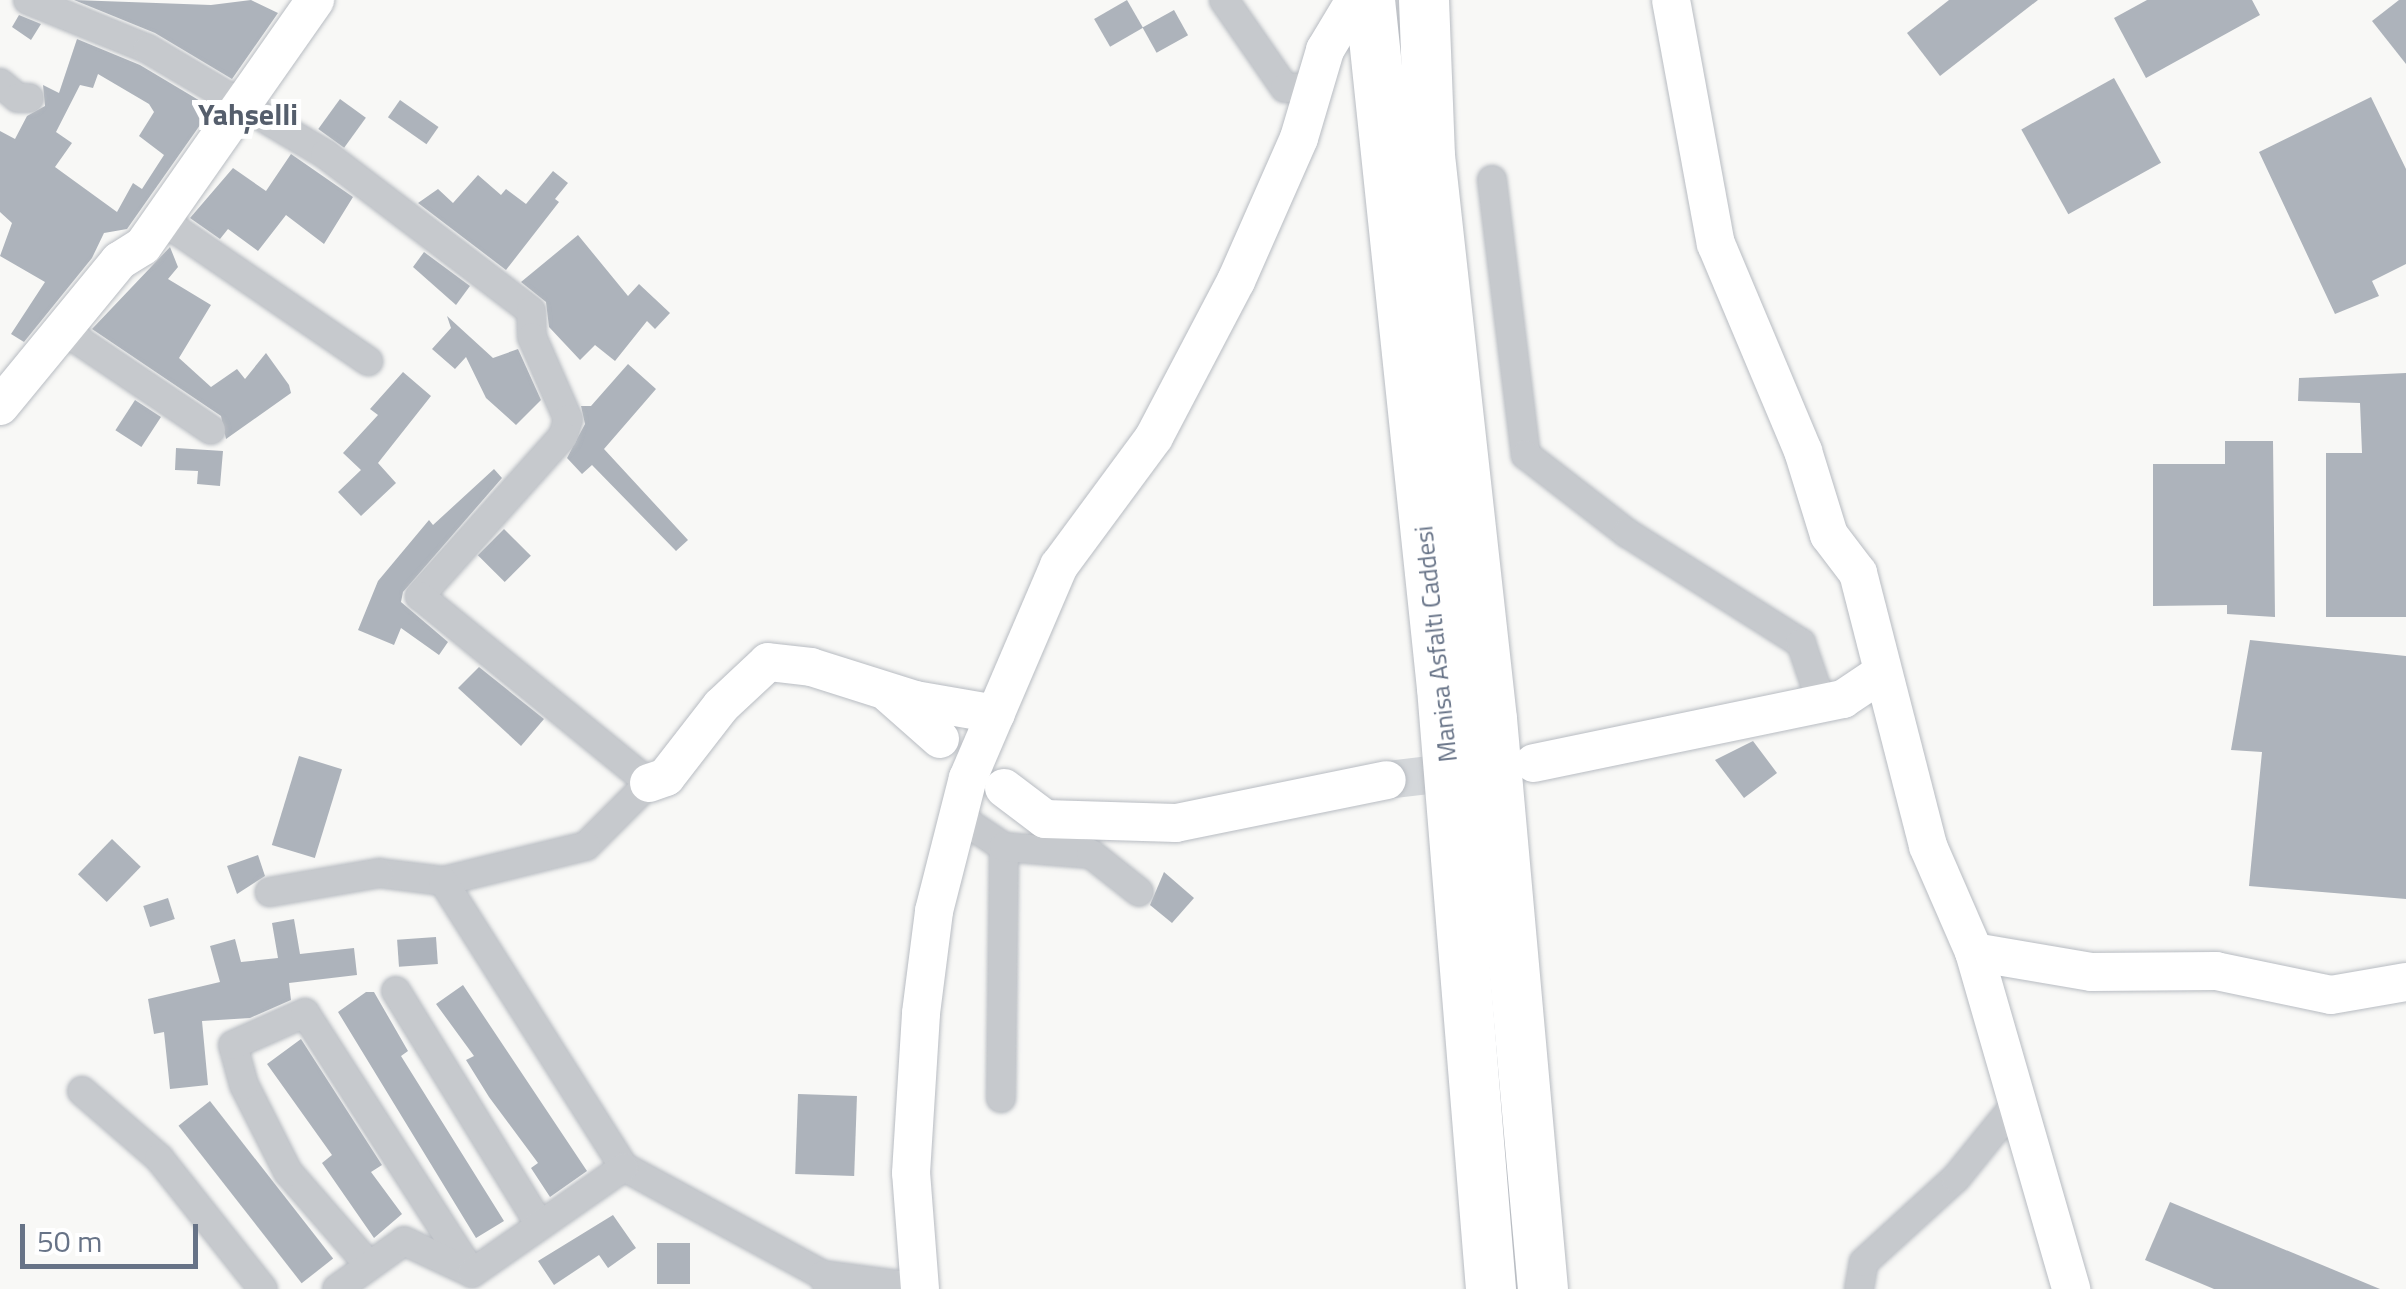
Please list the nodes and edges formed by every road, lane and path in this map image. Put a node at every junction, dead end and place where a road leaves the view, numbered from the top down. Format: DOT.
graph roads {
  1 [pos="28,0"];
  2 [pos="316,0"];
  3 [pos="1224,0"];
  4 [pos="1355,0"];
  5 [pos="1370,0"];
  6 [pos="1424,0"];
  7 [pos="1671,0"];
  8 [pos="0,83"];
  9 [pos="1310,87"];
  10 [pos="28,98"];
  11 [pos="243,104"];
  12 [pos="1492,180"];
  13 [pos="162,220"];
  14 [pos="60,328"];
  15 [pos="368,360"];
  16 [pos="1,404"];
  17 [pos="211,430"];
  18 [pos="1882,673"];
  19 [pos="882,689"];
  20 [pos="1822,704"];
  21 [pos="996,714"];
  22 [pos="940,738"];
  23 [pos="1534,763"];
  24 [pos="1388,780"];
  25 [pos="649,783"];
  26 [pos="1004,788"];
  27 [pos="958,817"];
  28 [pos="1004,848"];
  29 [pos="443,880"];
  30 [pos="270,892"];
  31 [pos="1139,892"];
  32 [pos="1974,952"];
  33 [pos="2406,982"];
  34 [pos="396,991"];
  35 [pos="82,1091"];
  36 [pos="1002,1098"];
  37 [pos="2016,1104"];
  38 [pos="624,1167"];
  39 [pos="538,1222"];
  40 [pos="368,1264"];
  41 [pos="472,1272"];
  42 [pos="826,1282"];
  43 [pos="920,1288"];
  44 [pos="263,1289"];
  45 [pos="337,1289"];
  46 [pos="1491,1289"];
  47 [pos="1543,1289"];
  48 [pos="1860,1289"];
  49 [pos="2071,1289"];
  1 -- 11 [label="street"];
  2 -- 11 [label="street"];
  3 -- 9 [label="street"];
  4 -- 9 [label="street"];
  5 -- 46 [label="highway, Manisa Asfaltı Caddesi"];
  6 -- 47 [label="highway, Manisa Asfaltı Caddesi"];
  7 -- 18 [label="street"];
  8 -- 10 [label="street"];
  9 -- 21 [label="street"];
  11 -- 13 [label="street"];
  11 -- 25 [label="street"];
  12 -- 20 [label="street"];
  13 -- 14 [label="street"];
  13 -- 15 [label="street"];
  14 -- 16 [label="street"];
  14 -- 17 [label="street"];
  18 -- 20 [label="street"];
  18 -- 32 [label="street"];
  19 -- 21 [label="street"];
  19 -- 22 [label="street"];
  19 -- 25 [label="street"];
  20 -- 23 [label="street"];
  21 -- 27 [label="street"];
  24 -- 26 [label="street"];
  25 -- 29 [label="street"];
  27 -- 28 [label="street"];
  27 -- 43 [label="street"];
  28 -- 31 [label="street"];
  28 -- 36 [label="street"];
  29 -- 30 [label="street"];
  29 -- 38 [label="street"];
  32 -- 33 [label="street"];
  32 -- 37 [label="street"];
  34 -- 39 [label="street"];
  35 -- 44 [label="street"];
  37 -- 48 [label="street"];
  37 -- 49 [label="street"];
  38 -- 39 [label="street"];
  38 -- 42 [label="street"];
  39 -- 41 [label="street"];
  40 -- 41 [label="street"];
  40 -- 41 [label="street"];
  40 -- 45 [label="street"];
  42 -- 43 [label="street"];
}
